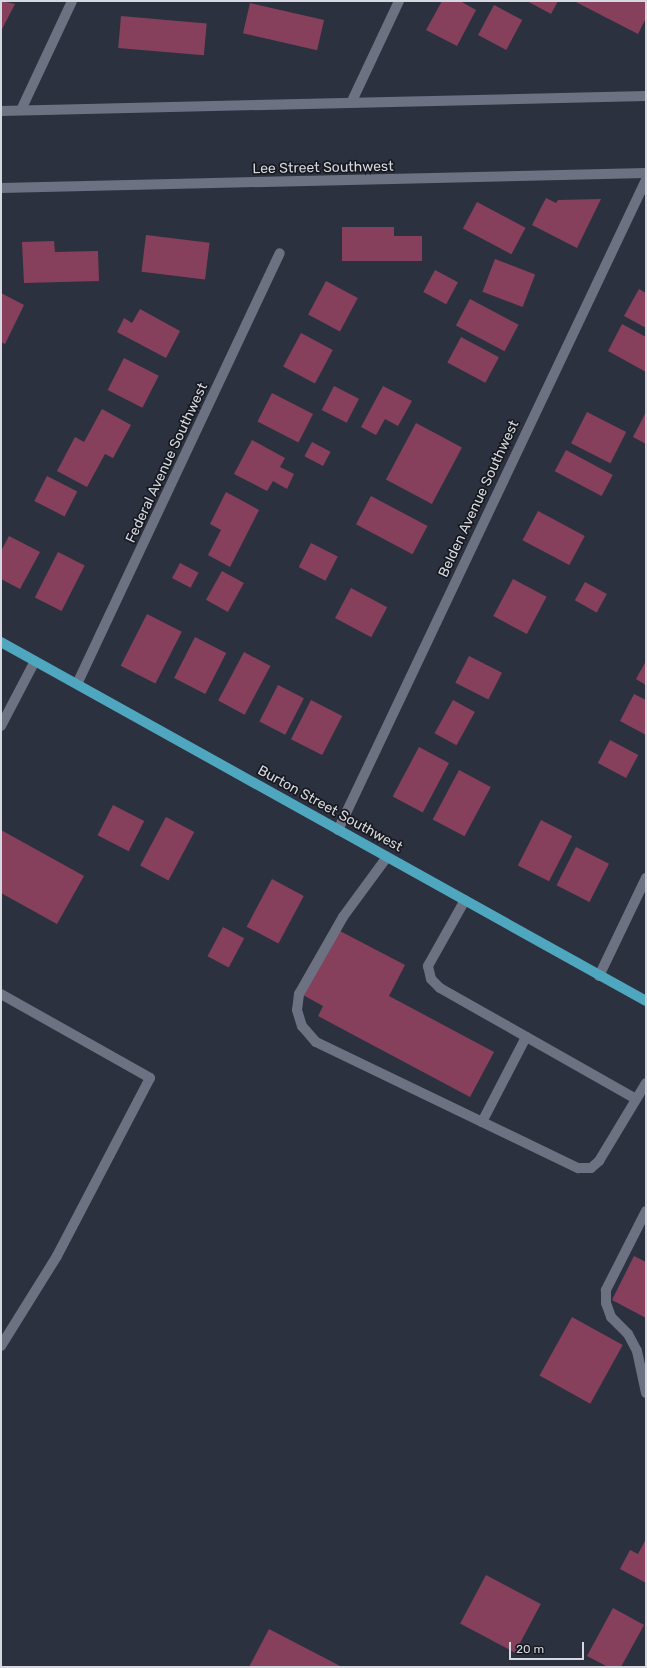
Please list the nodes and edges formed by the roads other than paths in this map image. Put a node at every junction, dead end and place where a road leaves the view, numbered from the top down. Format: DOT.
graph roads {
  1 [pos="72,1"];
  2 [pos="399,1"];
  3 [pos="646,96"];
  4 [pos="352,101"];
  5 [pos="21,110"];
  6 [pos="1,111"];
  7 [pos="646,172"];
  8 [pos="646,180"];
  9 [pos="1,188"];
  10 [pos="280,253"];
  11 [pos="1,642"];
  12 [pos="36,661"];
  13 [pos="77,684"];
  14 [pos="1,726"];
  15 [pos="338,830"];
  16 [pos="387,857"];
  17 [pos="646,878"];
  18 [pos="465,900"];
  19 [pos="600,976"];
  20 [pos="1,994"];
  21 [pos="646,1001"];
  22 [pos="526,1037"];
  23 [pos="646,1083"];
  24 [pos="636,1099"];
  25 [pos="482,1122"];
  26 [pos="646,1211"];
  27 [pos="1,1346"];
  28 [pos="646,1393"];
  1 -- 5 [label="street"];
  2 -- 4 [label="street"];
  3 -- 4 [label="street"];
  4 -- 5 [label="street"];
  5 -- 6 [label="street"];
  7 -- 9 [label="street, Lee Street Southwest"];
  8 -- 15 [label="street, Belden Avenue Southwest"];
  10 -- 13 [label="street, Federal Avenue Southwest"];
  11 -- 12 [label="main road, Burton Street Southwest"];
  12 -- 13 [label="main road, Burton Street Southwest"];
  12 -- 14 [label="street"];
  13 -- 15 [label="main road, Burton Street Southwest"];
  15 -- 16 [label="main road, Burton Street Southwest"];
  16 -- 18 [label="main road, Burton Street Southwest"];
  16 -- 25 [label="street"];
  17 -- 19 [label="street"];
  18 -- 19 [label="main road, Burton Street Southwest"];
  18 -- 22 [label="street"];
  19 -- 21 [label="main road, Burton Street Southwest"];
  20 -- 27 [label="street"];
  22 -- 24 [label="street"];
  22 -- 25 [label="street"];
  23 -- 24 [label="street"];
  24 -- 25 [label="street"];
  26 -- 28 [label="street"];
}
